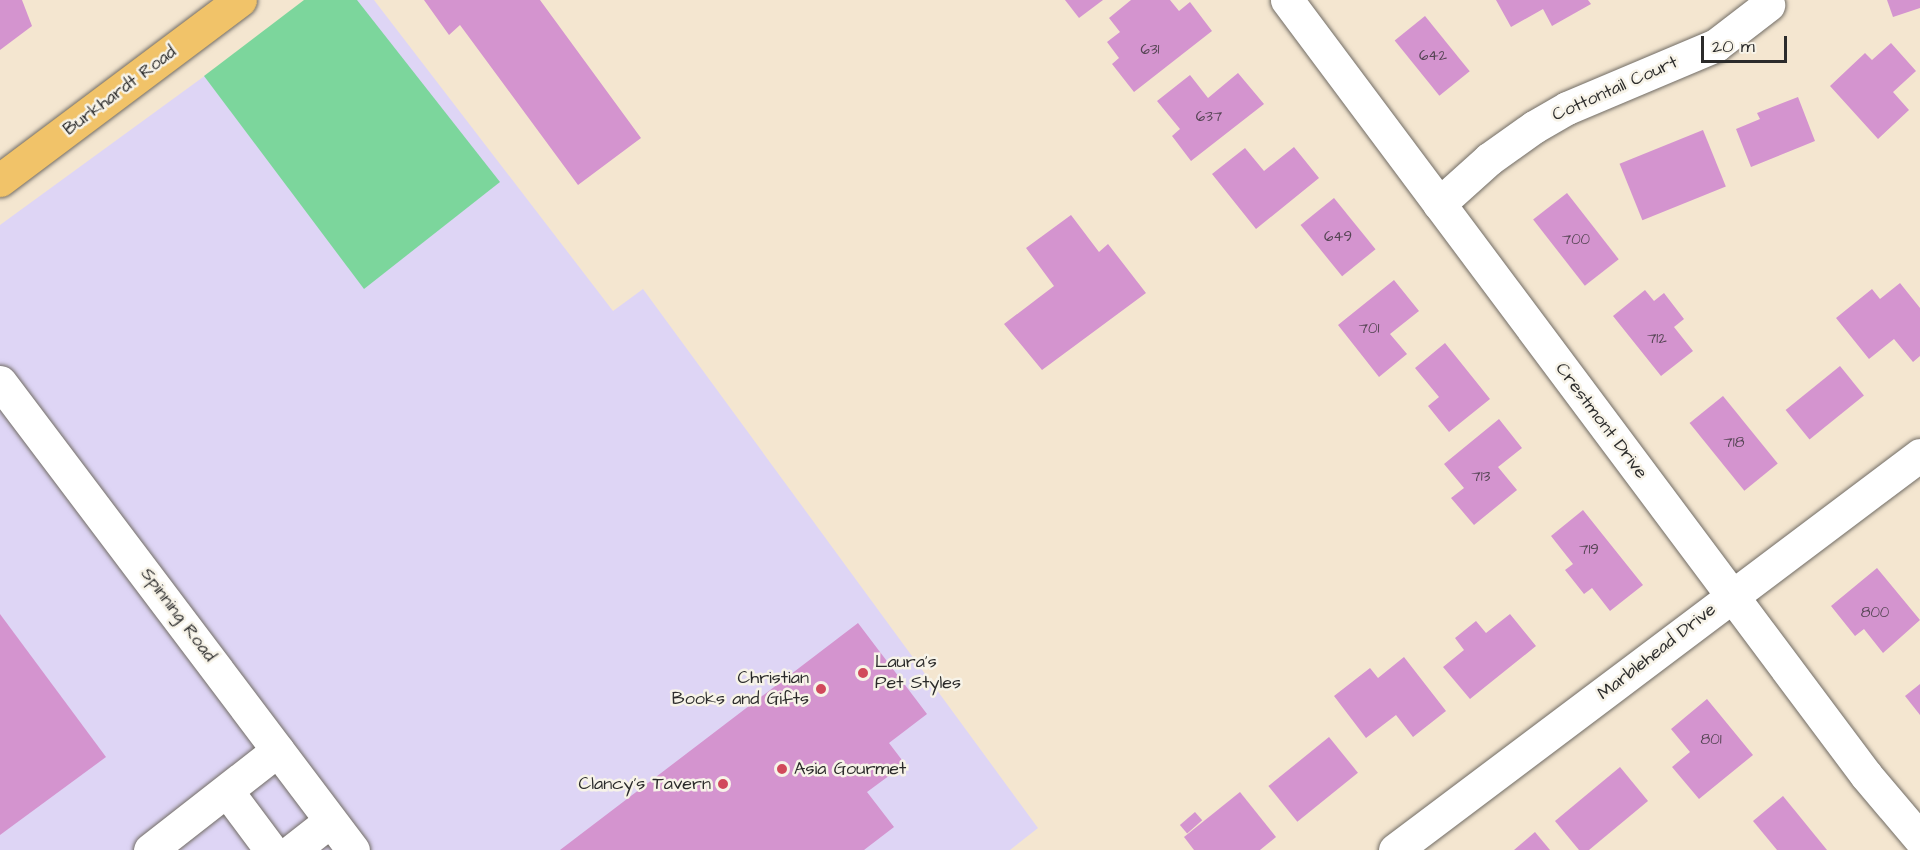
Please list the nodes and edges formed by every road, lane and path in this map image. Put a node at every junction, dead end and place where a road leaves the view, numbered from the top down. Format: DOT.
graph roads {
  1 [pos="240,0"];
  2 [pos="1287,0"];
  3 [pos="1768,5"];
  4 [pos="0,180"];
  5 [pos="1439,204"];
  6 [pos="3,388"];
  7 [pos="1920,455"];
  8 [pos="1730,595"];
  9 [pos="278,750"];
  10 [pos="227,791"];
  11 [pos="330,820"];
  12 [pos="1920,839"];
  13 [pos="150,850"];
  14 [pos="271,850"];
  15 [pos="293,850"];
  16 [pos="353,850"];
  17 [pos="1395,850"];
  1 -- 4 [label="main road, Burkhardt Road"];
  2 -- 5 [label="street, Crestmont Drive"];
  3 -- 5 [label="street, Cottontail Court"];
  5 -- 8 [label="street, Crestmont Drive"];
  6 -- 9 [label="street, Spinning Road"];
  7 -- 8 [label="street, Marblehead Drive"];
  8 -- 12 [label="street, Crestmont Drive"];
  8 -- 17 [label="street, Marblehead Drive"];
  9 -- 10 [label="street"];
  9 -- 11 [label="street, Spinning Road"];
  10 -- 13 [label="street"];
  10 -- 14 [label="street"];
  11 -- 15 [label="street"];
  11 -- 16 [label="street, Spinning Road"];
}
